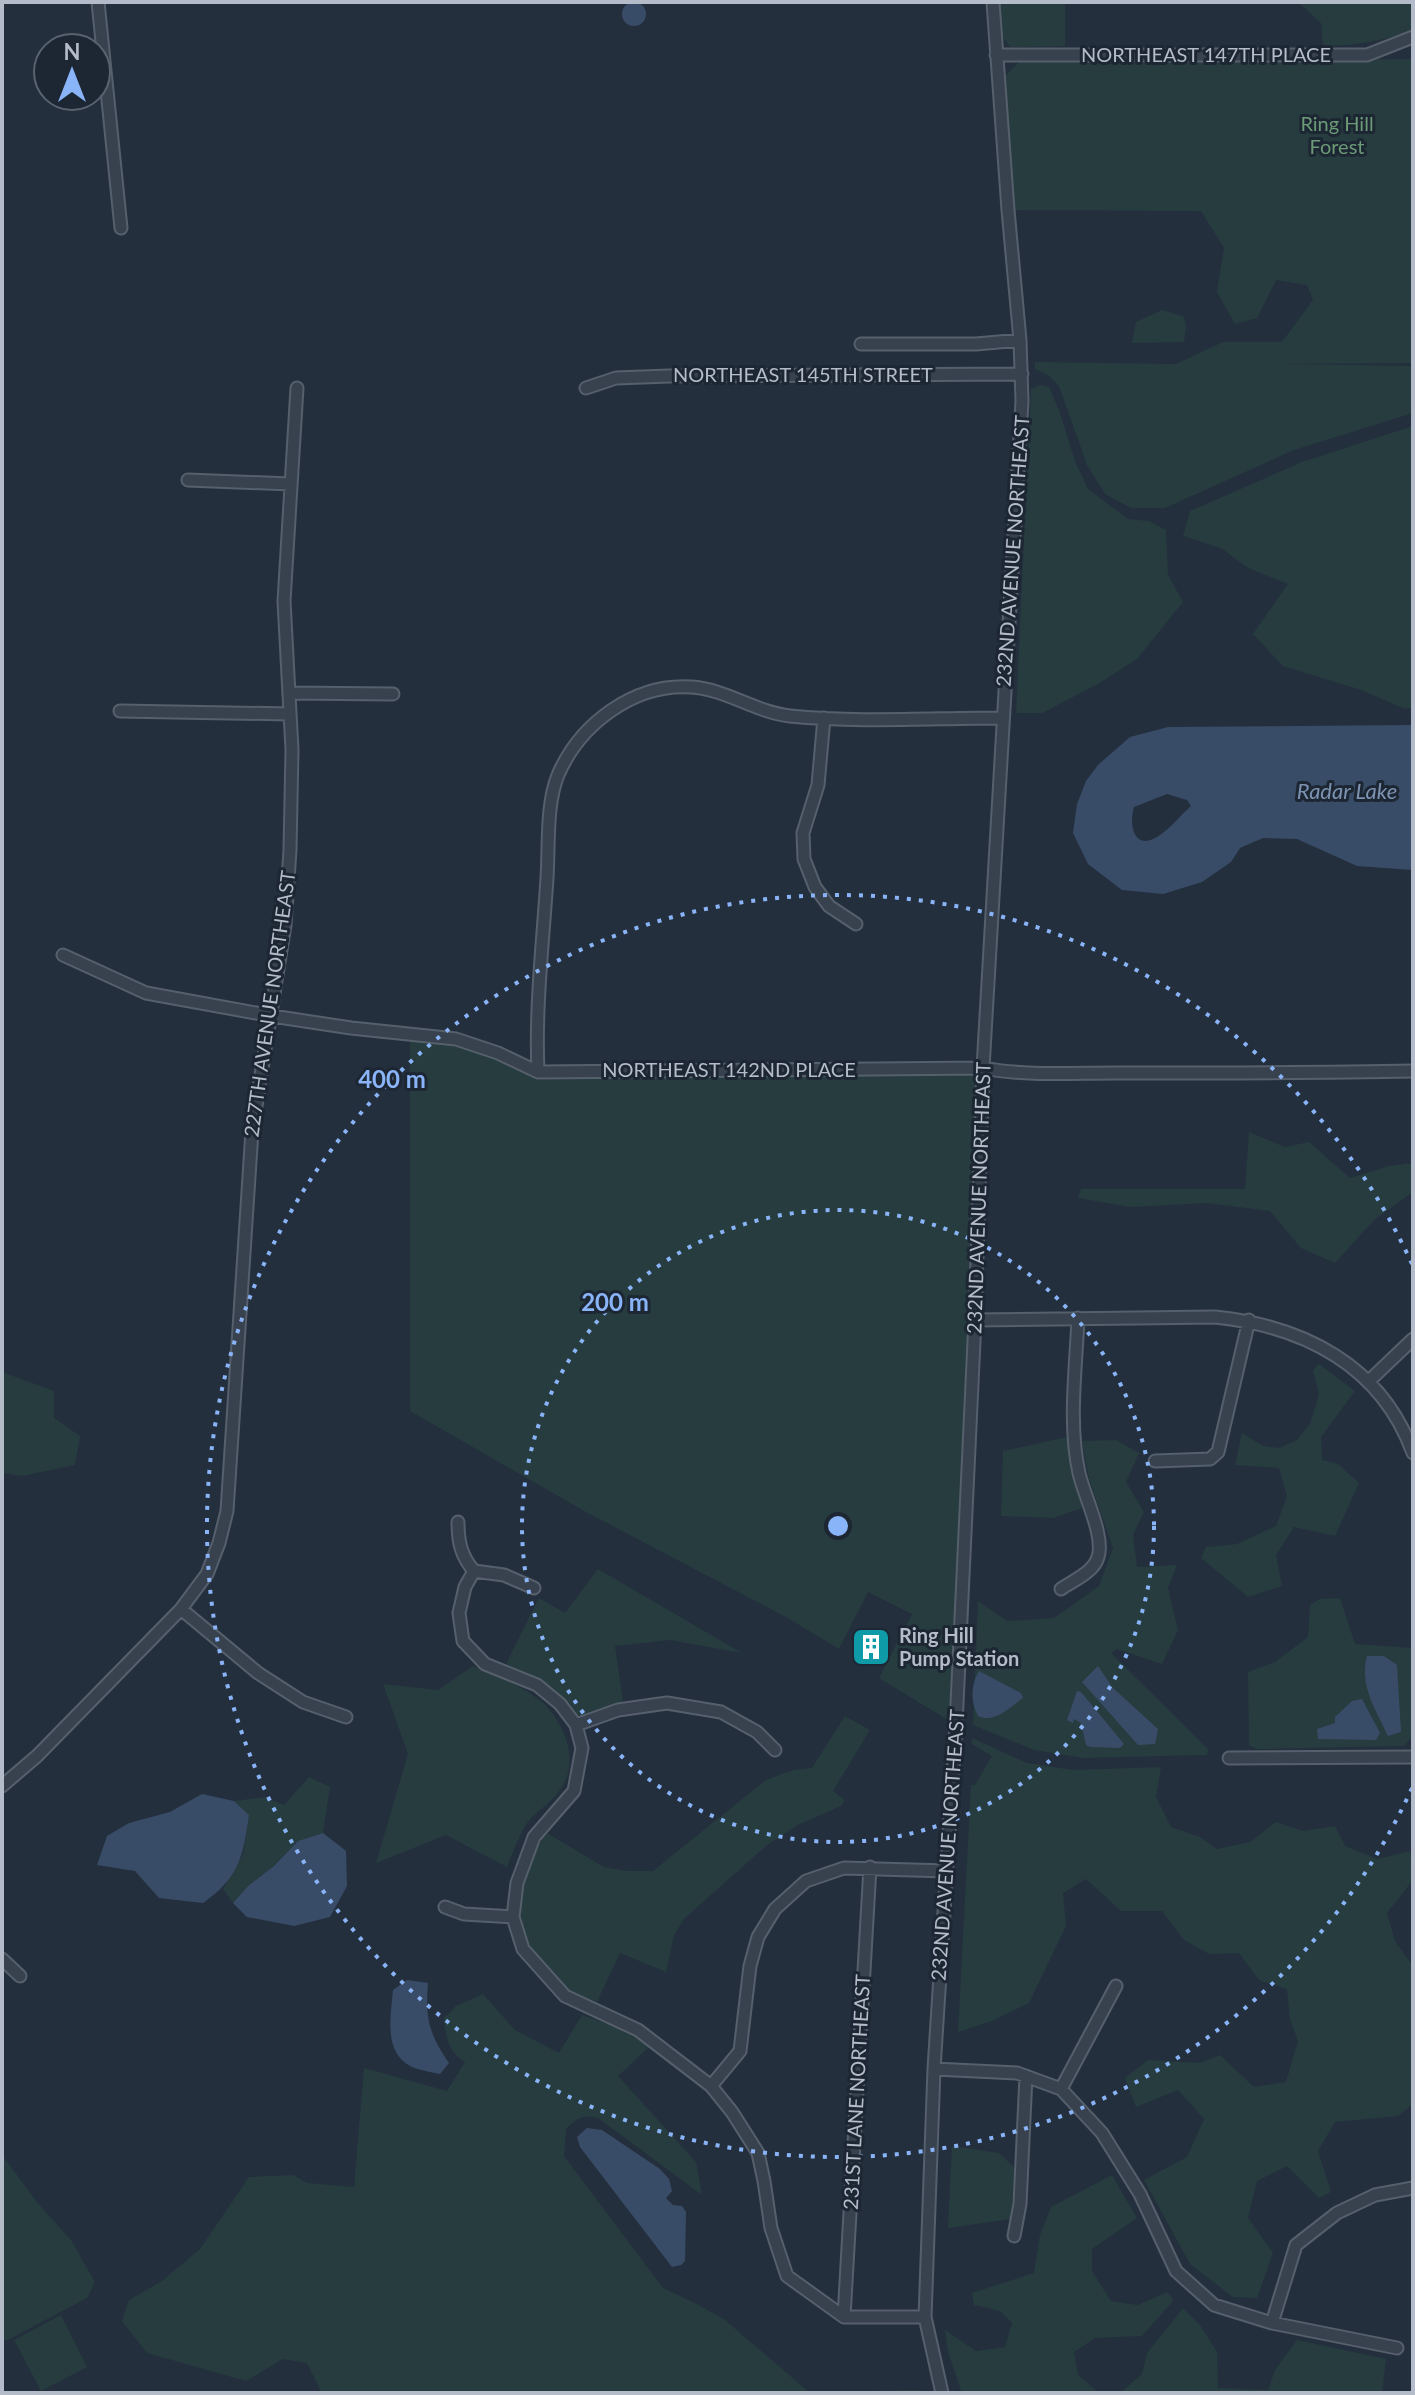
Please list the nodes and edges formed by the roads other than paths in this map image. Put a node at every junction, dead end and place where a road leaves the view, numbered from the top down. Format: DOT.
graph roads {
  1 [pos="98,2"];
  2 [pos="993,2"];
  3 [pos="1413,37"];
  4 [pos="996,55"];
  5 [pos="121,228"];
  6 [pos="1020,340"];
  7 [pos="861,344"];
  8 [pos="1022,374"];
  9 [pos="297,388"];
  10 [pos="586,388"];
  11 [pos="188,480"];
  12 [pos="291,484"];
  13 [pos="290,693"];
  14 [pos="393,694"];
  15 [pos="120,711"];
  16 [pos="290,714"];
  17 [pos="824,718"];
  18 [pos="1003,718"];
  19 [pos="856,924"];
  20 [pos="63,955"];
  21 [pos="272,1016"];
  22 [pos="983,1068"];
  23 [pos="1413,1071"];
  24 [pos="538,1072"];
  25 [pos="1078,1318"];
  26 [pos="975,1320"];
  27 [pos="1249,1320"];
  28 [pos="1413,1339"];
  29 [pos="1369,1381"];
  30 [pos="1413,1453"];
  31 [pos="1155,1461"];
  32 [pos="458,1522"];
  33 [pos="474,1571"];
  34 [pos="534,1588"];
  35 [pos="1061,1589"];
  36 [pos="181,1609"];
  37 [pos="346,1717"];
  38 [pos="576,1725"];
  39 [pos="775,1750"];
  40 [pos="1413,1757"];
  41 [pos="1229,1758"];
  42 [pos="2,1786"];
  43 [pos="870,1867"];
  44 [pos="947,1871"];
  45 [pos="445,1907"];
  46 [pos="513,1917"];
  47 [pos="2,1959"];
  48 [pos="20,1976"];
  49 [pos="1116,1986"];
  50 [pos="934,2069"];
  51 [pos="1026,2076"];
  52 [pos="711,2086"];
  53 [pos="1061,2089"];
  54 [pos="1413,2188"];
  55 [pos="1014,2236"];
  56 [pos="844,2317"];
  57 [pos="925,2317"];
  58 [pos="1272,2323"];
  59 [pos="1397,2348"];
  60 [pos="942,2393"];
  1 -- 5 [label="street"];
  2 -- 4 [label="street, 232ND AVENUE NORTHEAST"];
  3 -- 4 [label="street, NORTHEAST 147TH PLACE"];
  4 -- 6 [label="street, 232ND AVENUE NORTHEAST"];
  6 -- 7 [label="street"];
  6 -- 8 [label="street, 232ND AVENUE NORTHEAST"];
  8 -- 10 [label="street, NORTHEAST 145TH STREET"];
  8 -- 18 [label="street, 232ND AVENUE NORTHEAST"];
  9 -- 12 [label="street, 227TH AVENUE NORTHEAST"];
  11 -- 12 [label="street"];
  12 -- 13 [label="street, 227TH AVENUE NORTHEAST"];
  13 -- 14 [label="street"];
  13 -- 16 [label="street, 227TH AVENUE NORTHEAST"];
  15 -- 16 [label="street"];
  16 -- 21 [label="street, 227TH AVENUE NORTHEAST"];
  17 -- 18 [label="street"];
  17 -- 19 [label="street"];
  17 -- 24 [label="street"];
  18 -- 22 [label="street, 232ND AVENUE NORTHEAST"];
  20 -- 21 [label="street, NORTHEAST 142ND PLACE"];
  21 -- 24 [label="street, NORTHEAST 142ND PLACE"];
  21 -- 36 [label="street, 227TH AVENUE NORTHEAST"];
  22 -- 23 [label="street, NORTHEAST 142ND PLACE"];
  22 -- 24 [label="street, NORTHEAST 142ND PLACE"];
  22 -- 26 [label="street, 232ND AVENUE NORTHEAST"];
  25 -- 26 [label="street"];
  25 -- 27 [label="street"];
  25 -- 35 [label="street"];
  26 -- 44 [label="street, 232ND AVENUE NORTHEAST"];
  27 -- 29 [label="street"];
  27 -- 31 [label="street"];
  28 -- 29 [label="street"];
  29 -- 30 [label="street"];
  32 -- 33 [label="street"];
  33 -- 34 [label="street"];
  33 -- 38 [label="street"];
  36 -- 37 [label="street"];
  36 -- 42 [label="street, 227TH AVENUE NORTHEAST"];
  38 -- 39 [label="street"];
  38 -- 46 [label="street"];
  40 -- 41 [label="street"];
  43 -- 44 [label="street"];
  43 -- 52 [label="street"];
  43 -- 56 [label="street, 231ST LANE NORTHEAST"];
  44 -- 50 [label="street, 232ND AVENUE NORTHEAST"];
  45 -- 46 [label="street"];
  46 -- 52 [label="street"];
  47 -- 48 [label="street"];
  49 -- 53 [label="street"];
  50 -- 51 [label="street"];
  50 -- 57 [label="street, 232ND AVENUE NORTHEAST"];
  51 -- 53 [label="street"];
  51 -- 55 [label="street"];
  52 -- 56 [label="street"];
  53 -- 58 [label="street"];
  54 -- 58 [label="street"];
  56 -- 57 [label="street"];
  57 -- 60 [label="street, 232ND AVENUE NORTHEAST"];
  58 -- 59 [label="street"];
}
